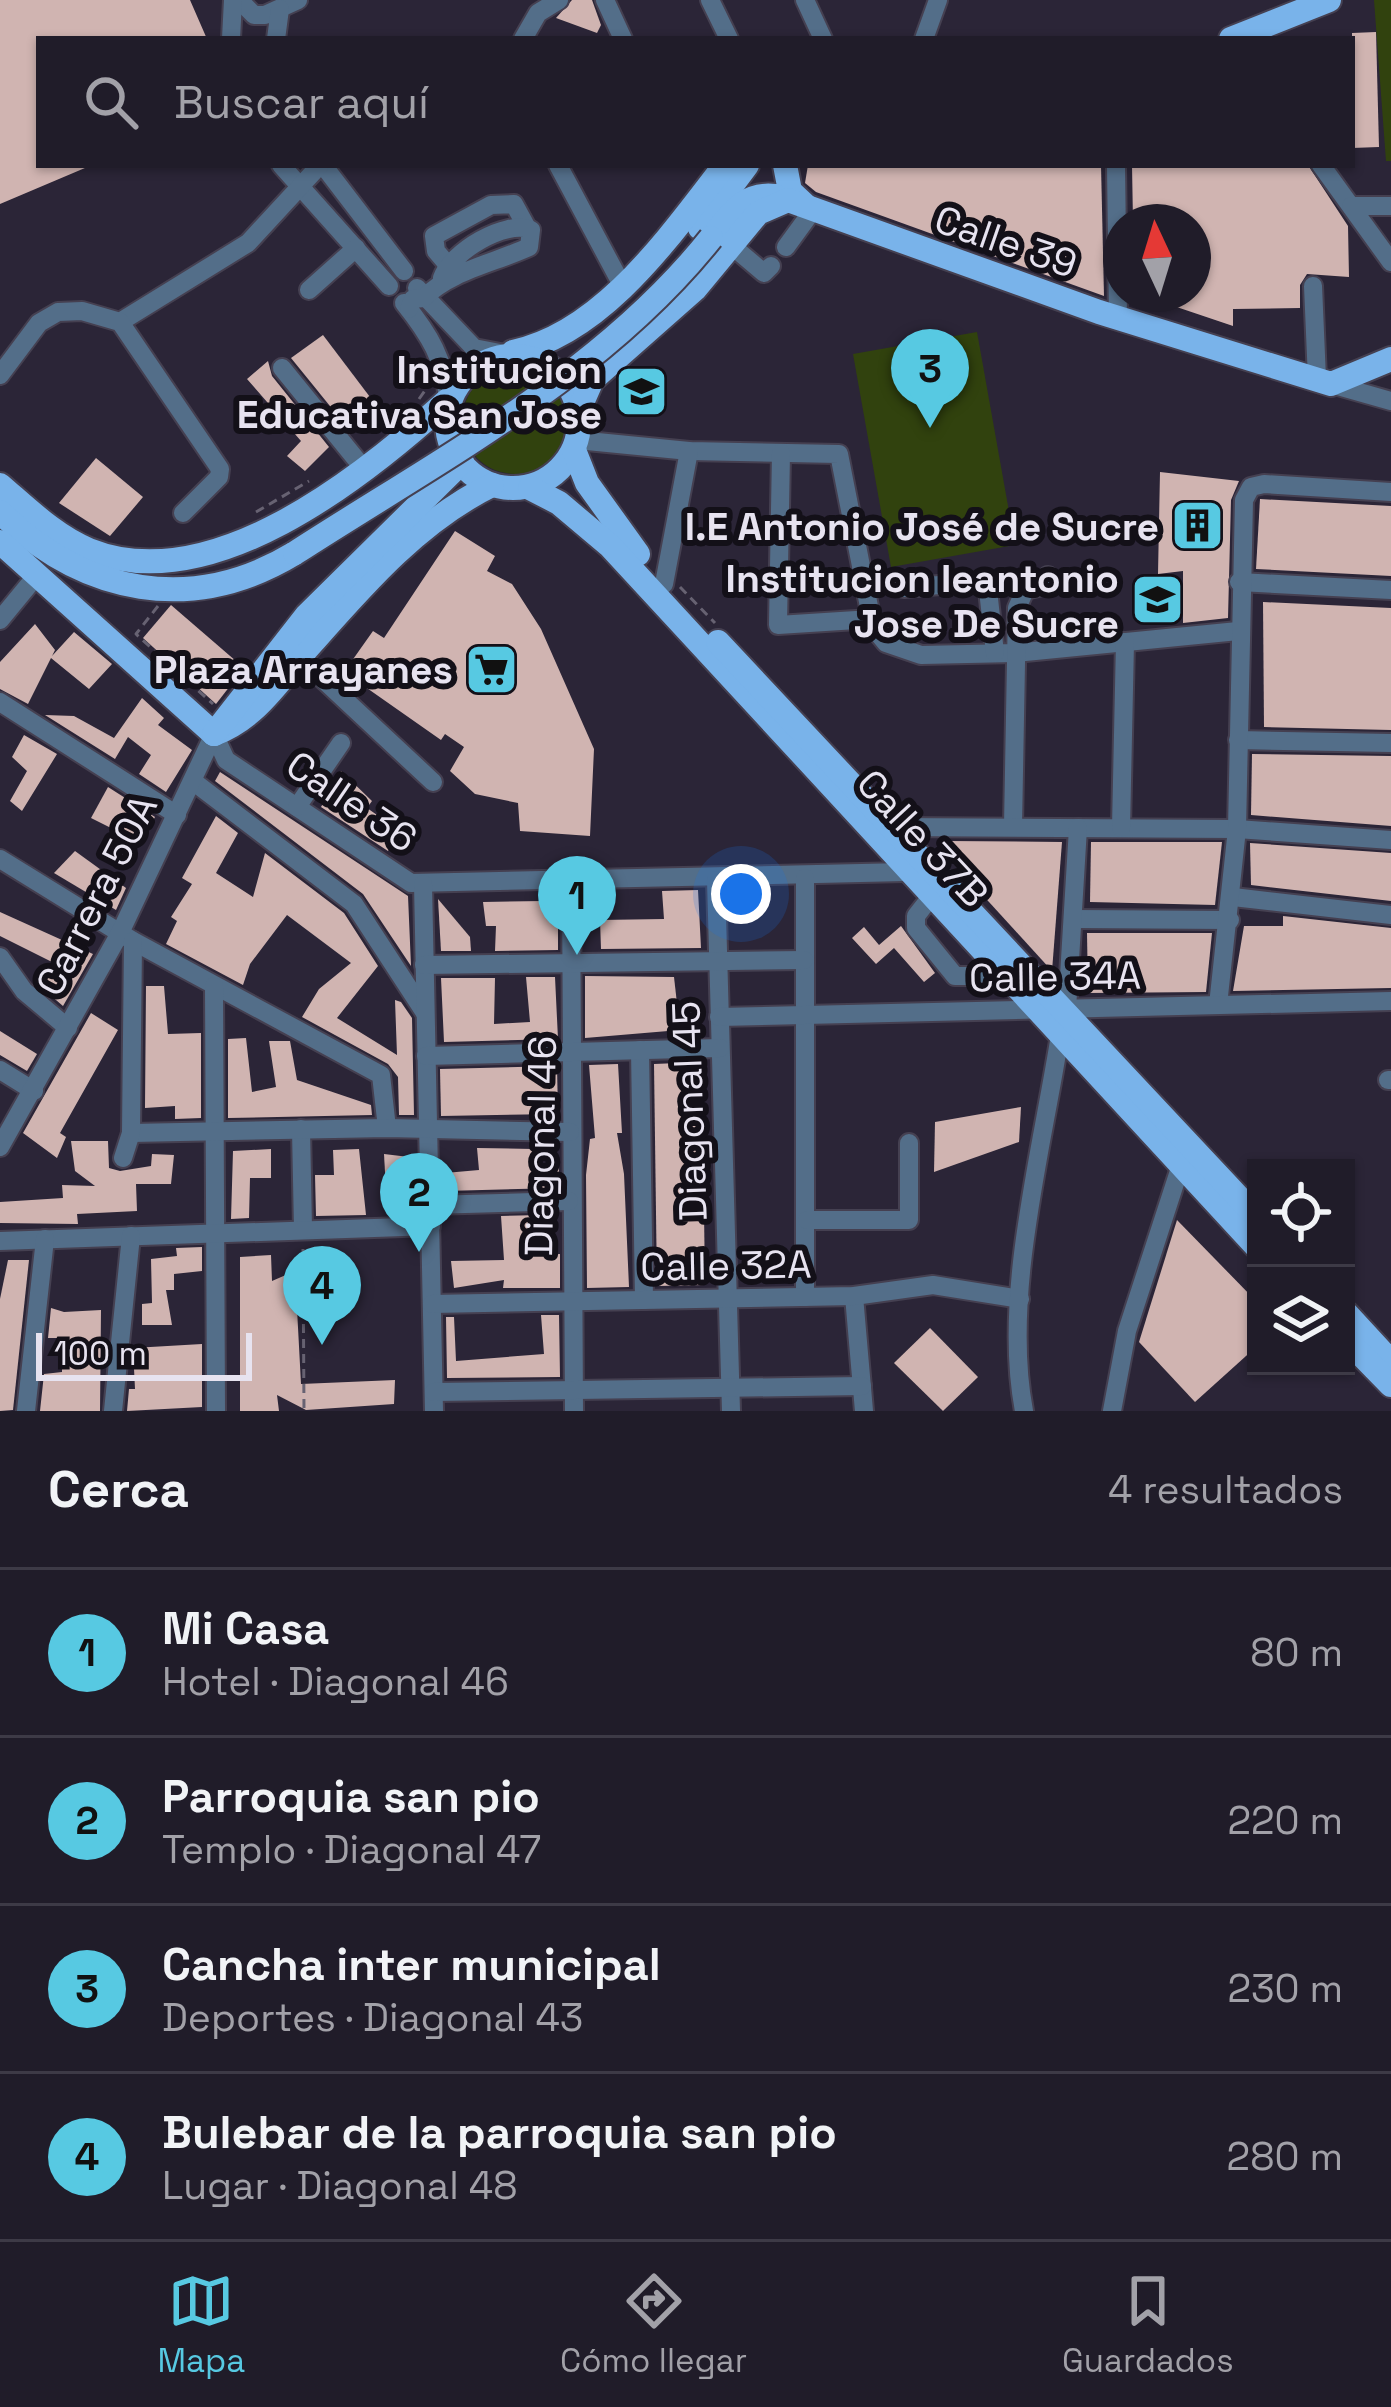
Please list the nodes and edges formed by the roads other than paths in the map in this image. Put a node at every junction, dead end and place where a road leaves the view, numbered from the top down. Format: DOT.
graph roads {
  1 [pos="236,0"];
  2 [pos="559,0"];
  3 [pos="605,0"];
  4 [pos="710,0"];
  5 [pos="805,0"];
  6 [pos="938,0"];
  7 [pos="1329,0"];
  8 [pos="289,4"];
  9 [pos="1293,29"];
  10 [pos="231,36"];
  11 [pos="277,36"];
  12 [pos="525,36"];
  13 [pos="622,36"];
  14 [pos="728,36"];
  15 [pos="822,36"];
  16 [pos="925,36"];
  17 [pos="1250,36"];
  18 [pos="282,168"];
  19 [pos="318,168"];
  20 [pos="323,168"];
  21 [pos="559,168"];
  22 [pos="746,168"];
  23 [pos="786,168"];
  24 [pos="1116,168"];
  25 [pos="1323,168"];
  26 [pos="714,170"];
  27 [pos="298,187"];
  28 [pos="802,205"];
  29 [pos="1351,206"];
  30 [pos="1391,206"];
  31 [pos="714,237"];
  32 [pos="786,247"];
  33 [pos="356,248"];
  34 [pos="1391,262"];
  35 [pos="771,266"];
  36 [pos="445,271"];
  37 [pos="622,285"];
  38 [pos="1313,286"];
  39 [pos="309,290"];
  40 [pos="407,292"];
  41 [pos="1118,318"];
  42 [pos="120,322"];
  43 [pos="505,354"];
  44 [pos="1391,359"];
  45 [pos="282,368"];
  46 [pos="0,375"];
  47 [pos="1324,381"];
  48 [pos="448,400"];
  49 [pos="1391,401"];
  50 [pos="578,412"];
  51 [pos="576,445"];
  52 [pos="689,451"];
  53 [pos="781,454"];
  54 [pos="462,462"];
  55 [pos="364,469"];
  56 [pos="0,484"];
  57 [pos="492,485"];
  58 [pos="530,488"];
  59 [pos="1391,492"];
  60 [pos="0,512"];
  61 [pos="182,513"];
  62 [pos="0,542"];
  63 [pos="291,546"];
  64 [pos="90,551"];
  65 [pos="37,575"];
  66 [pos="1048,576"];
  67 [pos="1239,583"];
  68 [pos="664,584"];
  69 [pos="904,588"];
  70 [pos="1391,590"];
  71 [pos="0,620"];
  72 [pos="872,620"];
  73 [pos="1238,631"];
  74 [pos="1126,642"];
  75 [pos="1005,653"];
  76 [pos="299,657"];
  77 [pos="0,702"];
  78 [pos="214,734"];
  79 [pos="1238,740"];
  80 [pos="341,743"];
  81 [pos="1391,743"];
  82 [pos="194,782"];
  83 [pos="433,782"];
  84 [pos="297,807"];
  85 [pos="177,815"];
  86 [pos="1013,826"];
  87 [pos="892,827"];
  88 [pos="1078,827"];
  89 [pos="1121,828"];
  90 [pos="1237,829"];
  91 [pos="1391,840"];
  92 [pos="0,859"];
  93 [pos="905,872"];
  94 [pos="805,878"];
  95 [pos="716,880"];
  96 [pos="572,881"];
  97 [pos="424,884"];
  98 [pos="1233,897"];
  99 [pos="930,898"];
  100 [pos="1391,914"];
  101 [pos="1075,919"];
  102 [pos="1230,920"];
  103 [pos="126,937"];
  104 [pos="0,957"];
  105 [pos="804,960"];
  106 [pos="717,963"];
  107 [pos="574,964"];
  108 [pos="424,965"];
  109 [pos="992,965"];
  110 [pos="956,976"];
  111 [pos="214,986"];
  112 [pos="1391,1001"];
  113 [pos="1218,1005"];
  114 [pos="1067,1009"];
  115 [pos="1033,1010"];
  116 [pos="938,1012"];
  117 [pos="425,1013"];
  118 [pos="803,1015"];
  119 [pos="719,1017"];
  120 [pos="68,1028"];
  121 [pos="1060,1036"];
  122 [pos="720,1048"];
  123 [pos="640,1050"];
  124 [pos="574,1051"];
  125 [pos="426,1057"];
  126 [pos="0,1070"];
  127 [pos="34,1091"];
  128 [pos="387,1128"];
  129 [pos="301,1129"];
  130 [pos="215,1131"];
  131 [pos="428,1132"];
  132 [pos="570,1132"];
  133 [pos="130,1133"];
  134 [pos="909,1143"];
  135 [pos="0,1147"];
  136 [pos="123,1158"];
  137 [pos="1180,1168"];
  138 [pos="569,1201"];
  139 [pos="430,1204"];
  140 [pos="1247,1206"];
  141 [pos="807,1220"];
  142 [pos="430,1226"];
  143 [pos="303,1229"];
  144 [pos="215,1234"];
  145 [pos="130,1235"];
  146 [pos="1247,1237"];
  147 [pos="45,1239"];
  148 [pos="0,1240"];
  149 [pos="854,1296"];
  150 [pos="806,1297"];
  151 [pos="728,1298"];
  152 [pos="1020,1299"];
  153 [pos="644,1300"];
  154 [pos="572,1301"];
  155 [pos="432,1304"];
  156 [pos="1355,1323"];
  157 [pos="1355,1348"];
  158 [pos="1391,1362"];
  159 [pos="1391,1385"];
  160 [pos="862,1386"];
  161 [pos="730,1389"];
  162 [pos="574,1390"];
  163 [pos="434,1401"];
  164 [pos="26,1411"];
  165 [pos="113,1411"];
  166 [pos="216,1411"];
  167 [pos="574,1411"];
  168 [pos="731,1411"];
  169 [pos="864,1411"];
  170 [pos="1024,1411"];
  171 [pos="1112,1411"];
  1 -- 8 [label="street"];
  1 -- 10 [label="street"];
  2 -- 12 [label="street"];
  3 -- 13 [label="street"];
  4 -- 14 [label="street"];
  5 -- 15 [label="street"];
  6 -- 16 [label="street"];
  7 -- 9 [label="main road"];
  8 -- 11 [label="street"];
  9 -- 17 [label="main road"];
  18 -- 27 [label="street"];
  19 -- 27 [label="street"];
  20 -- 40 [label="street"];
  21 -- 37 [label="street"];
  22 -- 31 [label="main road"];
  23 -- 28 [label="main road"];
  24 -- 41 [label="street"];
  25 -- 29 [label="street"];
  26 -- 37 [label="main road"];
  27 -- 33 [label="street"];
  27 -- 42 [label="street"];
  28 -- 31 [label="main road"];
  28 -- 31 [label="main road"];
  28 -- 32 [label="street"];
  28 -- 41 [label="main road, Calle 39"];
  29 -- 30 [label="street"];
  29 -- 34 [label="street"];
  31 -- 35 [label="street"];
  31 -- 50 [label="main road"];
  31 -- 63 [label="main road, bridge"];
  33 -- 39 [label="street"];
  33 -- 40 [label="street"];
  36 -- 36 [label="street"];
  36 -- 40 [label="street"];
  37 -- 43 [label="main road"];
  38 -- 47 [label="street"];
  40 -- 43 [label="street"];
  40 -- 48 [label="street"];
  41 -- 47 [label="main road, Calle 39"];
  42 -- 46 [label="street"];
  42 -- 61 [label="street"];
  43 -- 48 [label="main road"];
  43 -- 50 [label="main road"];
  44 -- 47 [label="main road"];
  45 -- 55 [label="street"];
  47 -- 49 [label="street, Calle 39"];
  48 -- 54 [label="main road"];
  48 -- 55 [label="main road"];
  50 -- 51 [label="main road"];
  51 -- 52 [label="street"];
  51 -- 58 [label="main road"];
  51 -- 68 [label="main road, Calle 37B"];
  52 -- 53 [label="street"];
  52 -- 68 [label="street"];
  53 -- 72 [label="street"];
  53 -- 72 [label="street"];
  54 -- 57 [label="main road"];
  54 -- 78 [label="main road, Carrera 50A"];
  55 -- 64 [label="main road"];
  56 -- 64 [label="main road"];
  57 -- 58 [label="main road"];
  57 -- 76 [label="main road"];
  58 -- 93 [label="main road, Calle 37B"];
  59 -- 67 [label="street"];
  60 -- 63 [label="main road"];
  62 -- 65 [label="main road, Calle 36"];
  63 -- 64 [label="main road"];
  65 -- 71 [label="street"];
  65 -- 78 [label="main road, Calle 36"];
  66 -- 75 [label="street"];
  67 -- 70 [label="street"];
  67 -- 73 [label="street"];
  68 -- 87 [label="main road, Calle 37B"];
  69 -- 75 [label="street"];
  72 -- 75 [label="street"];
  73 -- 74 [label="street"];
  73 -- 79 [label="street"];
  74 -- 75 [label="street"];
  74 -- 89 [label="street"];
  75 -- 86 [label="street"];
  76 -- 78 [label="main road"];
  76 -- 83 [label="street"];
  77 -- 85 [label="street"];
  78 -- 82 [label="street, Carrera 50A"];
  78 -- 84 [label="street, Calle 36"];
  79 -- 81 [label="street"];
  79 -- 90 [label="street"];
  80 -- 84 [label="street"];
  82 -- 85 [label="street, Carrera 50A"];
  82 -- 117 [label="street"];
  84 -- 97 [label="street, Calle 36"];
  85 -- 103 [label="street, Carrera 50A"];
  86 -- 87 [label="street"];
  86 -- 88 [label="street"];
  87 -- 114 [label="main road, Calle 37B"];
  88 -- 89 [label="street"];
  88 -- 101 [label="street"];
  89 -- 90 [label="street"];
  90 -- 91 [label="street"];
  90 -- 98 [label="street"];
  92 -- 103 [label="street"];
  93 -- 94 [label="street, Calle 36"];
  93 -- 99 [label="main road, Calle 37B"];
  94 -- 95 [label="street, Calle 36"];
  94 -- 105 [label="street"];
  95 -- 96 [label="street, Calle 36"];
  95 -- 106 [label="street, Diagonal 45"];
  96 -- 97 [label="street, Calle 36"];
  96 -- 107 [label="street, Diagonal 46"];
  97 -- 108 [label="street"];
  98 -- 100 [label="street"];
  98 -- 102 [label="street"];
  99 -- 109 [label="main road, Calle 37B"];
  99 -- 110 [label="street"];
  101 -- 102 [label="street"];
  101 -- 114 [label="street"];
  102 -- 113 [label="street"];
  103 -- 111 [label="street"];
  103 -- 120 [label="street, Carrera 50A"];
  103 -- 133 [label="street"];
  104 -- 120 [label="street"];
  105 -- 106 [label="street"];
  105 -- 118 [label="street"];
  106 -- 107 [label="street"];
  106 -- 119 [label="street, Diagonal 45"];
  107 -- 108 [label="street"];
  107 -- 124 [label="street, Diagonal 46"];
  108 -- 117 [label="street"];
  109 -- 110 [label="street"];
  109 -- 115 [label="main road, Calle 37B"];
  110 -- 116 [label="street"];
  111 -- 128 [label="street"];
  111 -- 130 [label="street"];
  112 -- 113 [label="street, Calle 34A"];
  113 -- 114 [label="street, Calle 34A"];
  114 -- 115 [label="street, Calle 34A"];
  114 -- 140 [label="main road, Calle 37B"];
  115 -- 116 [label="street, Calle 34A"];
  115 -- 121 [label="main road, Calle 37B"];
  116 -- 118 [label="street, Calle 34A"];
  117 -- 125 [label="street"];
  118 -- 119 [label="street, Calle 34A"];
  118 -- 141 [label="street"];
  119 -- 122 [label="street, Diagonal 45"];
  120 -- 127 [label="street, Carrera 50A"];
  121 -- 137 [label="main road, Calle 37B"];
  121 -- 152 [label="street"];
  122 -- 123 [label="street"];
  122 -- 151 [label="street, Diagonal 45"];
  123 -- 124 [label="street"];
  123 -- 153 [label="street"];
  124 -- 125 [label="street"];
  124 -- 132 [label="street, Diagonal 46"];
  125 -- 131 [label="street"];
  126 -- 127 [label="street"];
  127 -- 135 [label="street, Carrera 50A"];
  128 -- 129 [label="street"];
  128 -- 131 [label="street"];
  129 -- 130 [label="street"];
  129 -- 143 [label="street"];
  130 -- 133 [label="street"];
  130 -- 144 [label="street"];
  131 -- 132 [label="street"];
  131 -- 139 [label="street"];
  132 -- 138 [label="street, Diagonal 46"];
  133 -- 136 [label="street"];
  134 -- 141 [label="street"];
  137 -- 146 [label="main road, Calle 37B"];
  137 -- 171 [label="street"];
  138 -- 139 [label="street"];
  138 -- 154 [label="street, Diagonal 46"];
  139 -- 142 [label="street"];
  141 -- 150 [label="street"];
  142 -- 143 [label="street"];
  142 -- 155 [label="street"];
  143 -- 144 [label="street"];
  144 -- 145 [label="street"];
  144 -- 166 [label="street"];
  145 -- 147 [label="street"];
  145 -- 165 [label="street"];
  147 -- 148 [label="street"];
  147 -- 164 [label="street"];
  149 -- 150 [label="street, Calle 32A"];
  149 -- 152 [label="street, Calle 32A"];
  149 -- 160 [label="street"];
  150 -- 151 [label="street, Calle 32A"];
  151 -- 153 [label="street, Calle 32A"];
  151 -- 161 [label="street, Diagonal 45"];
  152 -- 170 [label="street"];
  153 -- 154 [label="street, Calle 32A"];
  154 -- 155 [label="street, Calle 32A"];
  154 -- 162 [label="street, Diagonal 46"];
  155 -- 163 [label="street"];
  156 -- 158 [label="main road"];
  157 -- 159 [label="main road"];
  160 -- 161 [label="street"];
  160 -- 169 [label="street"];
  161 -- 162 [label="street"];
  161 -- 168 [label="street, Diagonal 45"];
  162 -- 163 [label="street"];
  162 -- 167 [label="street, Diagonal 46"];
}
